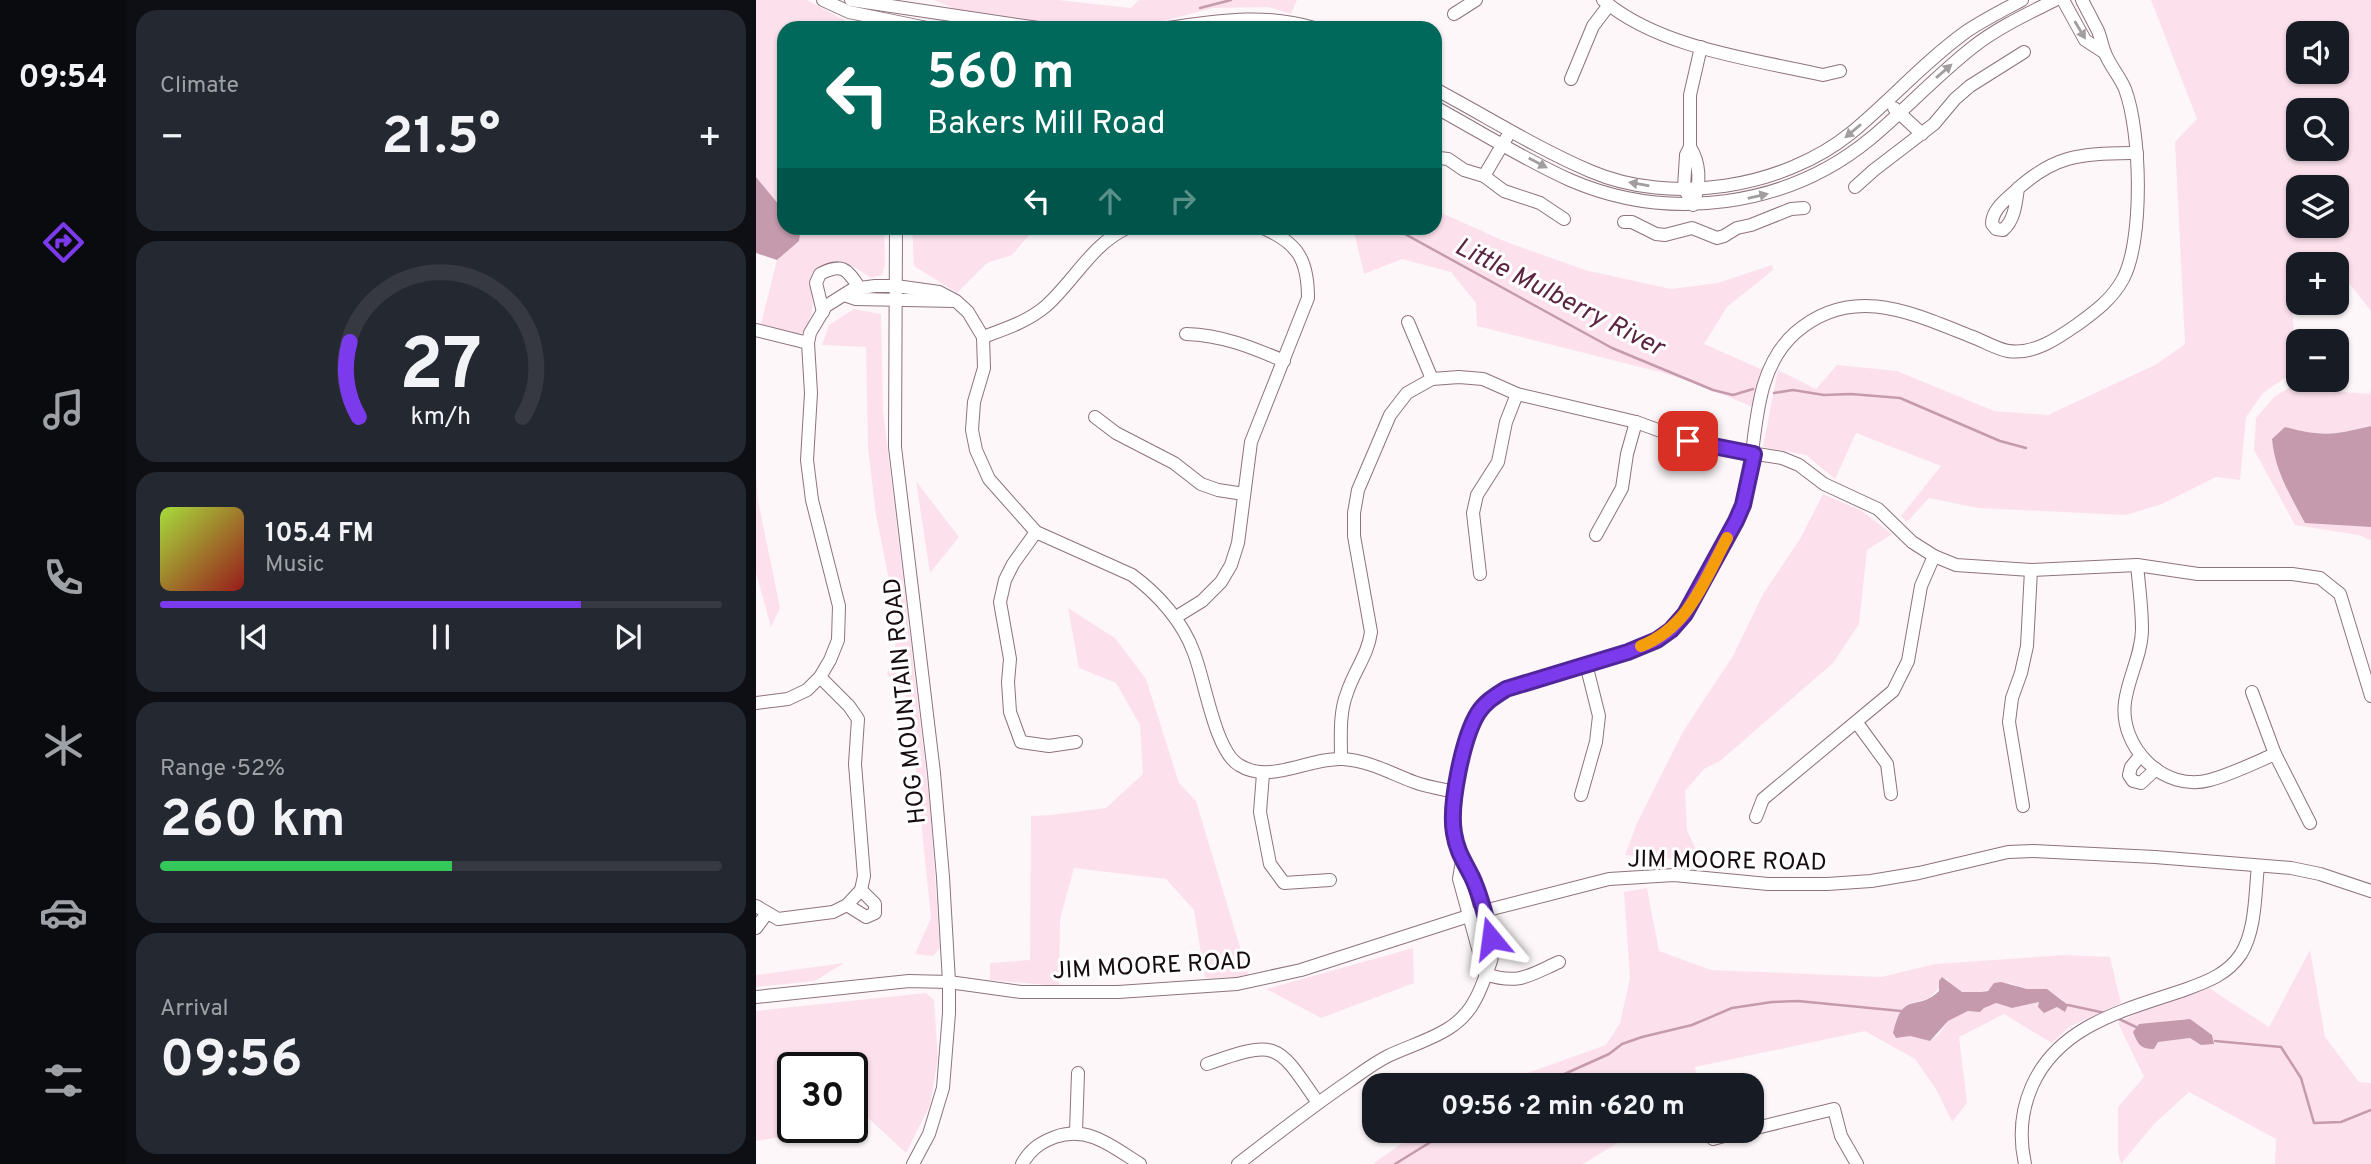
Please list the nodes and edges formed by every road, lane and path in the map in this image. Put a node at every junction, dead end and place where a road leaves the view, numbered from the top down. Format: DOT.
graph roads {
  1 [pos="823,0"];
  2 [pos="851,0"];
  3 [pos="1476,0"];
  4 [pos="2022,0"];
  5 [pos="2055,0"];
  6 [pos="2063,0"];
  7 [pos="2082,0"];
  8 [pos="1606,2"];
  9 [pos="906,4"];
  10 [pos="1454,14"];
  11 [pos="884,21"];
  12 [pos="1000,21"];
  13 [pos="1208,21"];
  14 [pos="1283,21"];
  15 [pos="1701,47"];
  16 [pos="2024,52"];
  17 [pos="2105,54"];
  18 [pos="1840,71"];
  19 [pos="1571,79"];
  20 [pos="1442,93"];
  21 [pos="1886,101"];
  22 [pos="1442,111"];
  23 [pos="1898,113"];
  24 [pos="1511,131"];
  25 [pos="1922,134"];
  26 [pos="1504,144"];
  27 [pos="1690,147"];
  28 [pos="2137,153"];
  29 [pos="1442,158"];
  30 [pos="1484,176"];
  31 [pos="1855,187"];
  32 [pos="1684,188"];
  33 [pos="1699,188"];
  34 [pos="2018,188"];
  35 [pos="1693,205"];
  36 [pos="1804,208"];
  37 [pos="1564,219"];
  38 [pos="1624,222"];
  39 [pos="1692,228"];
  40 [pos="897,235"];
  41 [pos="1114,235"];
  42 [pos="1276,235"];
  43 [pos="896,286"];
  44 [pos="859,287"];
  45 [pos="844,295"];
  46 [pos="895,301"];
  47 [pos="956,301"];
  48 [pos="822,312"];
  49 [pos="1408,321"];
  50 [pos="756,330"];
  51 [pos="1186,334"];
  52 [pos="983,337"];
  53 [pos="808,344"];
  54 [pos="1284,360"];
  55 [pos="1432,379"];
  56 [pos="1517,394"];
  57 [pos="1095,417"];
  58 [pos="1636,422"];
  59 [pos="1754,454"];
  60 [pos="1244,494"];
  61 [pos="1037,532"];
  62 [pos="1596,535"];
  63 [pos="1934,556"];
  64 [pos="2137,565"];
  65 [pos="2031,570"];
  66 [pos="1480,573"];
  67 [pos="1175,617"];
  68 [pos="1586,664"];
  69 [pos="820,677"];
  70 [pos="2252,692"];
  71 [pos="2371,696"];
  72 [pos="756,703"];
  73 [pos="1857,723"];
  74 [pos="1076,742"];
  75 [pos="2275,754"];
  76 [pos="2140,756"];
  77 [pos="1340,759"];
  78 [pos="2156,769"];
  79 [pos="1263,774"];
  80 [pos="1456,792"];
  81 [pos="1891,794"];
  82 [pos="1581,795"];
  83 [pos="2023,806"];
  84 [pos="1756,817"];
  85 [pos="2310,823"];
  86 [pos="1462,861"];
  87 [pos="2258,866"];
  88 [pos="1330,880"];
  89 [pos="861,890"];
  90 [pos="2371,891"];
  91 [pos="847,905"];
  92 [pos="761,910"];
  93 [pos="1484,911"];
  94 [pos="1469,917"];
  95 [pos="756,928"];
  96 [pos="1559,962"];
  97 [pos="1485,974"];
  98 [pos="949,982"];
  99 [pos="756,996"];
  100 [pos="1208,1064"];
  101 [pos="1077,1073"];
  102 [pos="1318,1103"];
  103 [pos="1764,1126"];
  104 [pos="1076,1132"];
  105 [pos="913,1164"];
  106 [pos="1022,1164"];
  107 [pos="1140,1164"];
  108 [pos="1238,1164"];
  109 [pos="1857,1164"];
  110 [pos="2025,1164"];
  1 -- 11 [label="street"];
  2 -- 9 [label="street"];
  3 -- 10 [label="street"];
  4 -- 21 [label="street"];
  23 -- 5 [label="street, one-way"];
  6 -- 17 [label="street, one-way"];
  7 -- 17 [label="street"];
  8 -- 15 [label="street"];
  8 -- 19 [label="street"];
  9 -- 12 [label="street"];
  13 -- 14 [label="street"];
  15 -- 18 [label="street"];
  15 -- 27 [label="street"];
  16 -- 25 [label="street"];
  17 -- 28 [label="street"];
  20 -- 24 [label="street"];
  21 -- 23 [label="street"];
  21 -- 33 [label="street, one-way"];
  22 -- 26 [label="street"];
  23 -- 25 [label="street"];
  35 -- 23 [label="street, one-way"];
  24 -- 26 [label="street"];
  32 -- 24 [label="street, one-way"];
  25 -- 31 [label="street"];
  26 -- 30 [label="street"];
  26 -- 35 [label="street, one-way"];
  27 -- 32 [label="street"];
  27 -- 33 [label="street"];
  28 -- 34 [label="street"];
  28 -- 59 [label="street"];
  29 -- 30 [label="street"];
  30 -- 37 [label="street"];
  32 -- 33 [label="street"];
  32 -- 35 [label="street"];
  33 -- 35 [label="street"];
  35 -- 39 [label="street"];
  36 -- 39 [label="street"];
  38 -- 39 [label="street"];
  40 -- 43 [label="street, HOG MOUNTAIN ROAD"];
  41 -- 52 [label="street"];
  42 -- 54 [label="street"];
  43 -- 44 [label="street"];
  43 -- 46 [label="street, HOG MOUNTAIN ROAD"];
  43 -- 47 [label="street"];
  44 -- 45 [label="street"];
  44 -- 48 [label="street"];
  45 -- 46 [label="street"];
  45 -- 48 [label="street"];
  46 -- 47 [label="street"];
  46 -- 98 [label="street, HOG MOUNTAIN ROAD"];
  47 -- 52 [label="street"];
  48 -- 53 [label="street"];
  49 -- 55 [label="street"];
  50 -- 53 [label="street"];
  51 -- 54 [label="street"];
  52 -- 61 [label="street"];
  53 -- 69 [label="street"];
  54 -- 60 [label="street"];
  55 -- 56 [label="street"];
  55 -- 77 [label="street"];
  56 -- 58 [label="street"];
  56 -- 66 [label="street"];
  57 -- 60 [label="street"];
  58 -- 59 [label="street"];
  58 -- 62 [label="street"];
  59 -- 63 [label="street"];
  59 -- 68 [label="street"];
  60 -- 67 [label="street"];
  61 -- 67 [label="street"];
  61 -- 74 [label="street"];
  63 -- 65 [label="street"];
  63 -- 73 [label="street"];
  64 -- 65 [label="street"];
  64 -- 71 [label="street"];
  64 -- 76 [label="street"];
  65 -- 83 [label="street"];
  67 -- 79 [label="street"];
  68 -- 80 [label="street"];
  68 -- 82 [label="street"];
  69 -- 72 [label="street"];
  69 -- 89 [label="street"];
  70 -- 75 [label="street"];
  73 -- 81 [label="street"];
  73 -- 84 [label="street"];
  75 -- 78 [label="street"];
  75 -- 85 [label="street"];
  76 -- 78 [label="street"];
  76 -- 78 [label="street"];
  77 -- 79 [label="street"];
  77 -- 80 [label="street"];
  79 -- 88 [label="street"];
  80 -- 86 [label="street"];
  86 -- 93 [label="street"];
  86 -- 94 [label="street"];
  87 -- 90 [label="street, JIM MOORE ROAD"];
  87 -- 93 [label="street, JIM MOORE ROAD"];
  87 -- 110 [label="street"];
  89 -- 91 [label="street"];
  89 -- 91 [label="street"];
  91 -- 92 [label="street"];
  92 -- 95 [label="street"];
  93 -- 94 [label="street, JIM MOORE ROAD"];
  93 -- 97 [label="street"];
  94 -- 97 [label="street"];
  94 -- 98 [label="street, JIM MOORE ROAD"];
  96 -- 97 [label="street"];
  97 -- 102 [label="street"];
  98 -- 99 [label="street, JIM MOORE ROAD"];
  98 -- 105 [label="street, HOG MOUNTAIN ROAD"];
  100 -- 102 [label="street"];
  101 -- 104 [label="street"];
  102 -- 108 [label="street"];
  103 -- 109 [label="street"];
  104 -- 106 [label="street"];
  104 -- 107 [label="street"];
}
